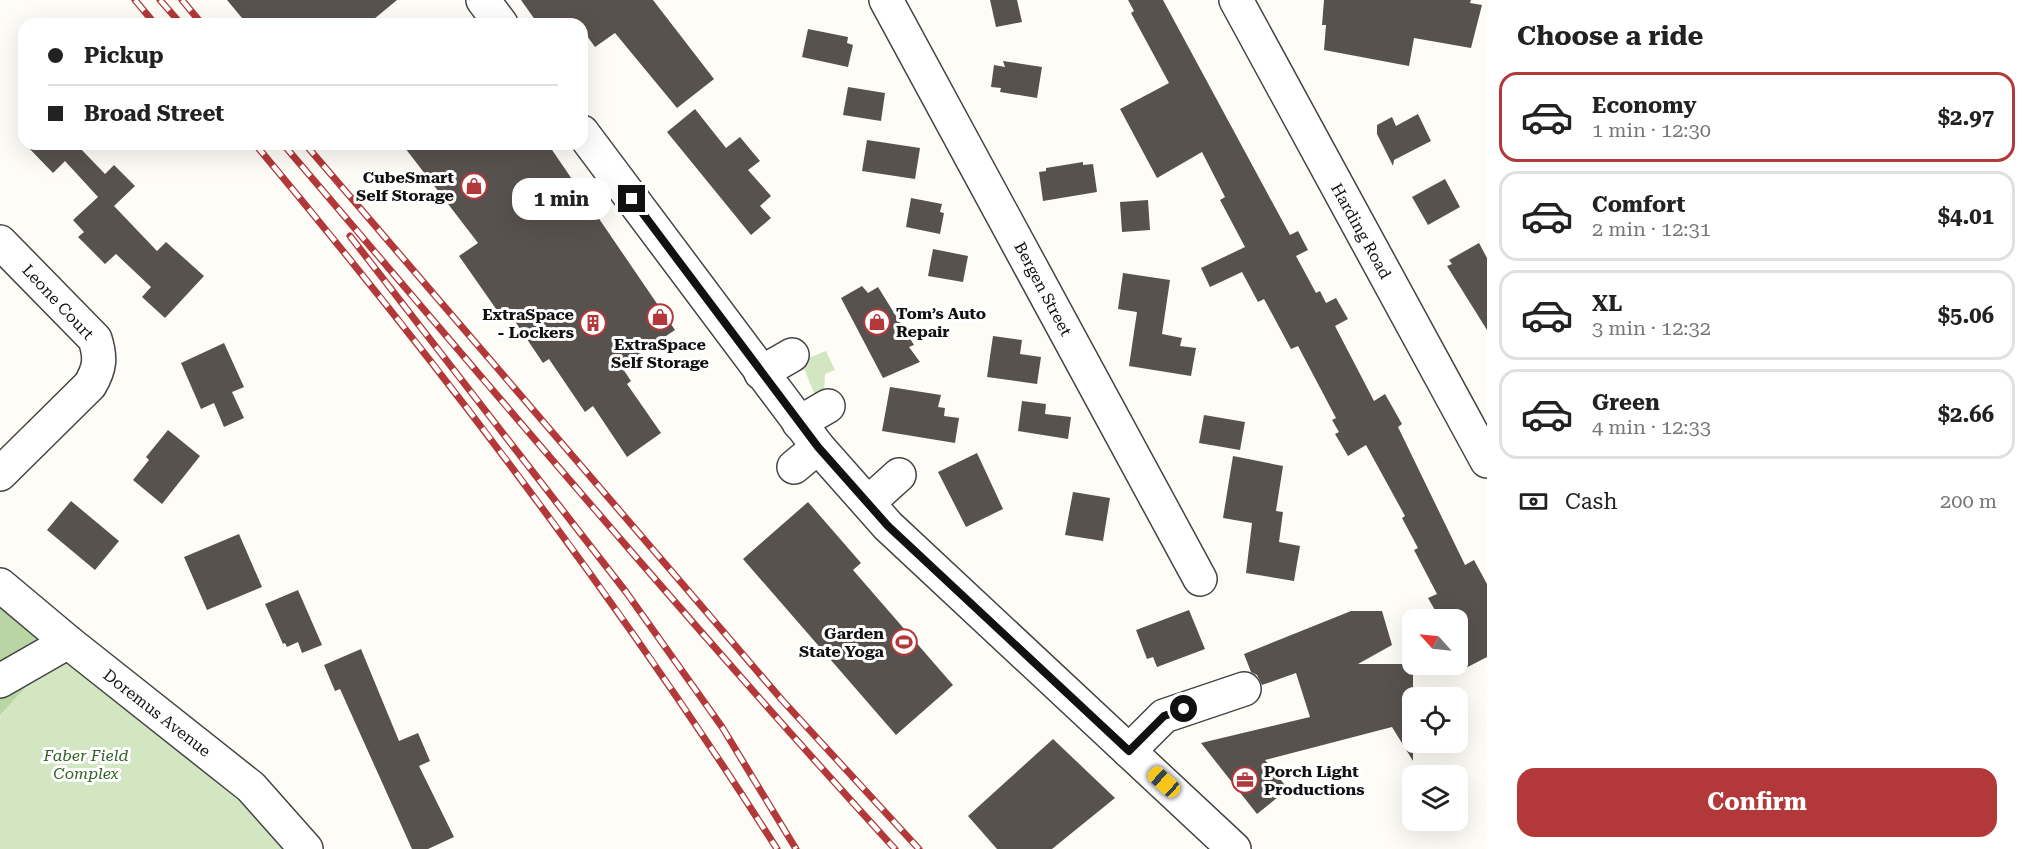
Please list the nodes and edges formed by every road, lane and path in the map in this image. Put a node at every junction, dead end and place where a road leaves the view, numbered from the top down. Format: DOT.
graph roads {
  1 [pos="483,0"];
  2 [pos="886,0"];
  3 [pos="1236,0"];
  4 [pos="496,18"];
  5 [pos="588,141"];
  6 [pos="0,242"];
  7 [pos="792,356"];
  8 [pos="761,373"];
  9 [pos="828,406"];
  10 [pos="791,431"];
  11 [pos="1487,461"];
  12 [pos="0,474"];
  13 [pos="899,475"];
  14 [pos="868,503"];
  15 [pos="1200,579"];
  16 [pos="0,585"];
  17 [pos="68,642"];
  18 [pos="0,681"];
  19 [pos="1244,689"];
  20 [pos="1129,751"];
  21 [pos="306,849"];
  22 [pos="1234,849"];
  1 -- 4 [label="street"];
  2 -- 15 [label="street, Bergen Street"];
  3 -- 11 [label="street, Harding Road"];
  5 -- 8 [label="street"];
  6 -- 12 [label="street, Leone Court"];
  7 -- 8 [label="street"];
  8 -- 10 [label="street"];
  9 -- 10 [label="street"];
  10 -- 14 [label="street"];
  13 -- 14 [label="street"];
  14 -- 20 [label="street"];
  16 -- 17 [label="street, Doremus Avenue"];
  17 -- 18 [label="street"];
  17 -- 21 [label="street, Doremus Avenue"];
  19 -- 20 [label="street"];
  20 -- 22 [label="street"];
}
